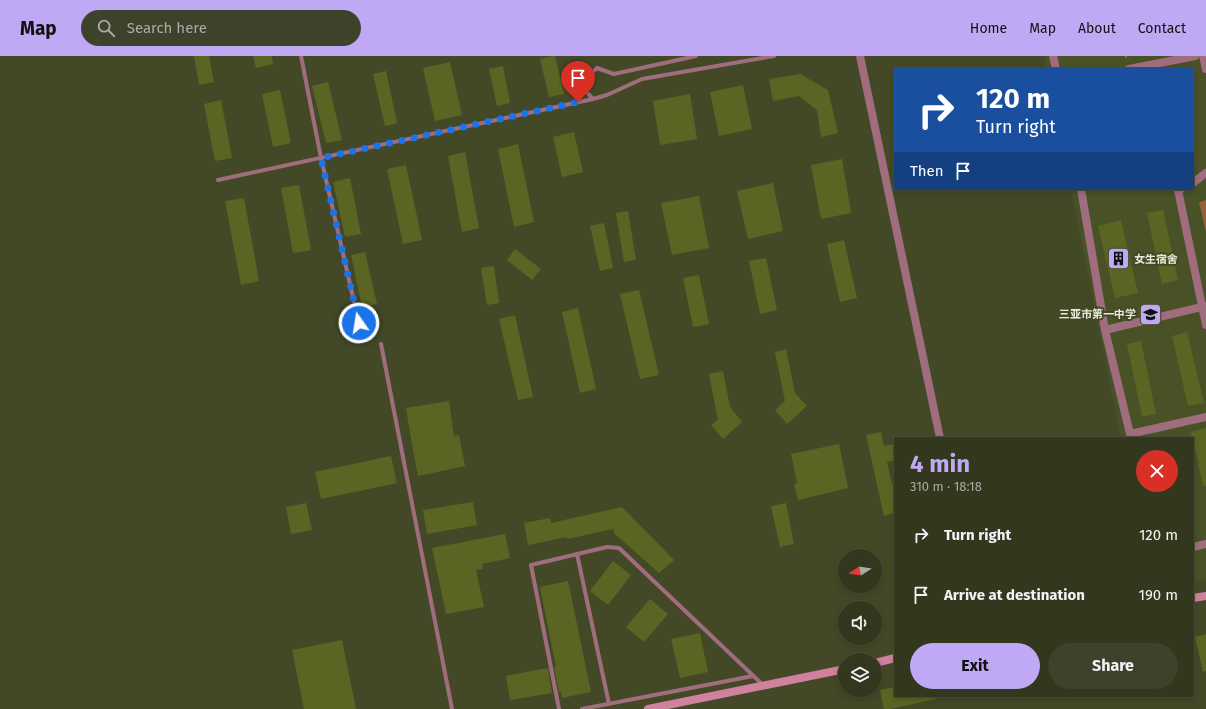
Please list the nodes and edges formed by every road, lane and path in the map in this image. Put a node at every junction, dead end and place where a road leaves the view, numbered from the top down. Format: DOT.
graph roads {
  1 [pos="301,56"];
  2 [pos="696,56"];
  3 [pos="774,56"];
  4 [pos="860,56"];
  5 [pos="1053,56"];
  6 [pos="1195,56"];
  7 [pos="1203,56"];
  8 [pos="1056,68"];
  9 [pos="1134,68"];
  10 [pos="1206,69"];
  11 [pos="593,99"];
  12 [pos="321,158"];
  13 [pos="1206,173"];
  14 [pos="218,180"];
  15 [pos="1194,182"];
  16 [pos="1080,190"];
  17 [pos="1178,190"];
  18 [pos="1204,307"];
  19 [pos="359,323"];
  20 [pos="1206,324"];
  21 [pos="1106,330"];
  22 [pos="382,344"];
  23 [pos="1206,417"];
  24 [pos="1131,436"];
  25 [pos="940,437"];
  26 [pos="1206,544"];
  27 [pos="1194,547"];
  28 [pos="577,554"];
  29 [pos="1206,596"];
  30 [pos="1194,598"];
  31 [pos="894,658"];
  32 [pos="882,661"];
  33 [pos="838,670"];
  34 [pos="753,676"];
  35 [pos="763,686"];
  36 [pos="609,704"];
  37 [pos="452,709"];
  38 [pos="559,709"];
  39 [pos="582,709"];
  40 [pos="648,709"];
  1 -- 12 [label="lane"];
  2 -- 11 [label="lane"];
  3 -- 11 [label="lane"];
  4 -- 25 [label="street"];
  5 -- 8 [label="street"];
  6 -- 9 [label="street"];
  7 -- 10 [label="street"];
  11 -- 12 [label="lane"];
  12 -- 14 [label="lane"];
  12 -- 19 [label="lane"];
  13 -- 15 [label="street"];
  16 -- 21 [label="street"];
  17 -- 18 [label="street"];
  18 -- 20 [label="street"];
  18 -- 21 [label="street"];
  21 -- 24 [label="street"];
  22 -- 37 [label="lane"];
  23 -- 24 [label="street"];
  26 -- 27 [label="street"];
  28 -- 34 [label="lane"];
  28 -- 36 [label="lane"];
  28 -- 38 [label="lane"];
  29 -- 30 [label="street"];
  31 -- 32 [label="street"];
  33 -- 35 [label="street"];
  34 -- 35 [label="lane"];
  34 -- 36 [label="lane"];
  35 -- 40 [label="street"];
  36 -- 39 [label="lane"];
}
